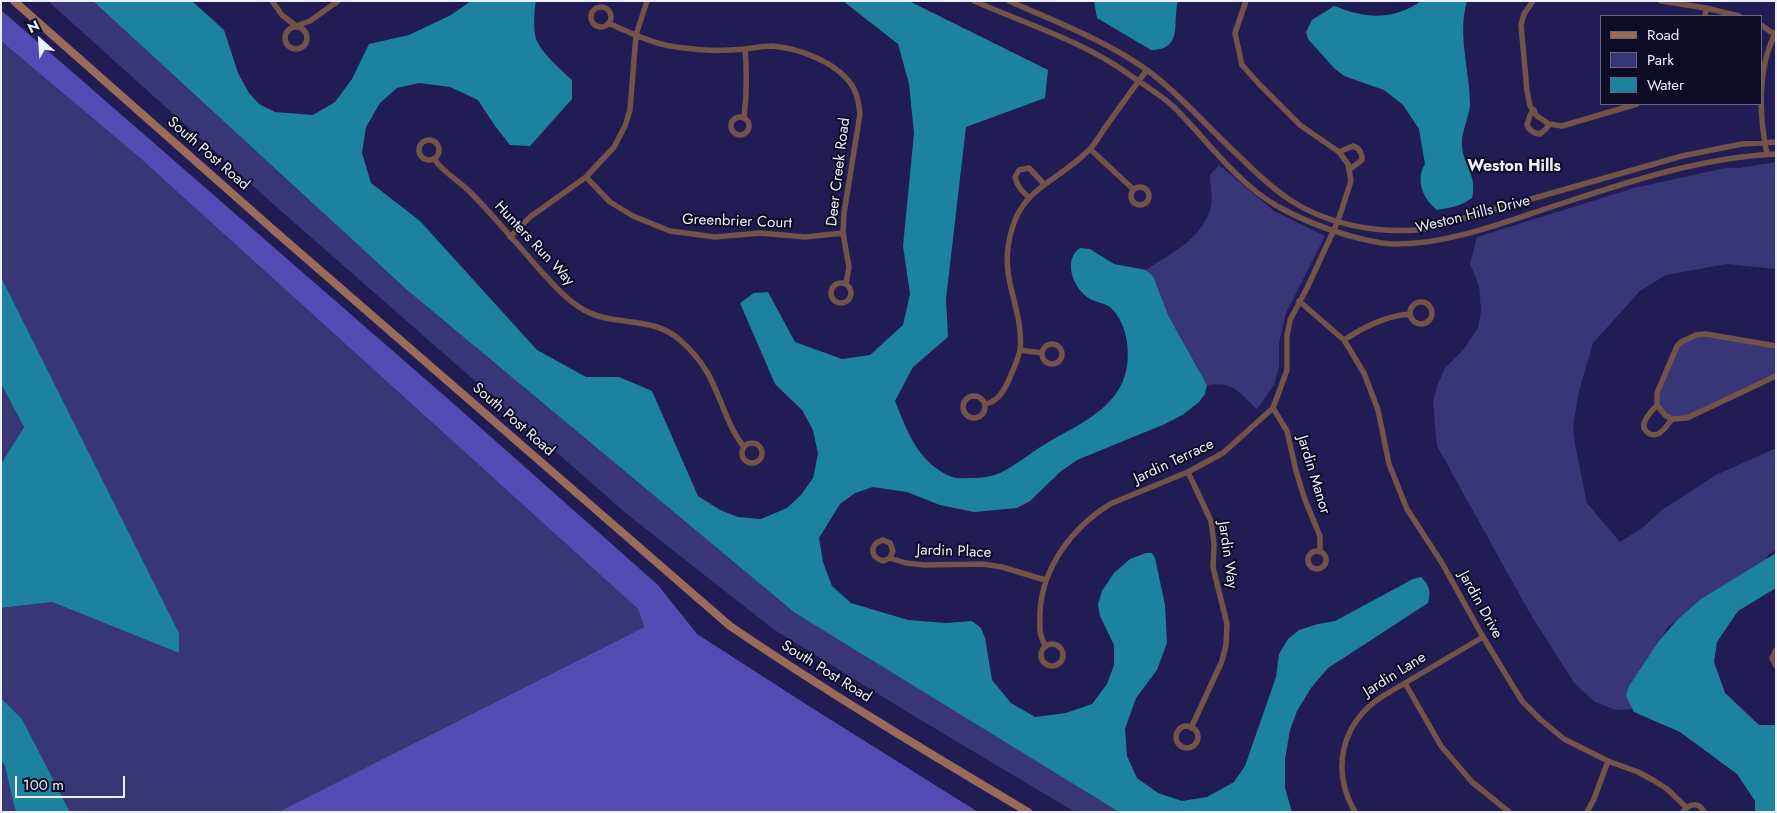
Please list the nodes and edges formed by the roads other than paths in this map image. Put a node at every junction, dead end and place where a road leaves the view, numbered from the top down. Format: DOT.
graph roads {
  1 [pos="14,1"];
  2 [pos="272,1"];
  3 [pos="338,1"];
  4 [pos="646,1"];
  5 [pos="974,1"];
  6 [pos="1009,1"];
  7 [pos="1246,1"];
  8 [pos="1534,1"];
  9 [pos="1661,1"];
  10 [pos="1706,8"];
  11 [pos="1705,15"];
  12 [pos="1735,15"];
  13 [pos="608,23"];
  14 [pos="296,26"];
  15 [pos="1762,26"];
  16 [pos="1775,33"];
  17 [pos="636,35"];
  18 [pos="746,49"];
  19 [pos="1148,70"];
  20 [pos="1139,81"];
  21 [pos="1634,105"];
  22 [pos="1534,110"];
  23 [pos="744,117"];
  24 [pos="1549,124"];
  25 [pos="1765,142"];
  26 [pos="1776,142"];
  27 [pos="1090,149"];
  28 [pos="1339,152"];
  29 [pos="1767,154"];
  30 [pos="1776,154"];
  31 [pos="434,159"];
  32 [pos="1350,170"];
  33 [pos="586,177"];
  34 [pos="1044,184"];
  35 [pos="1133,190"];
  36 [pos="1028,198"];
  37 [pos="1338,221"];
  38 [pos="1333,231"];
  39 [pos="844,233"];
  40 [pos="510,237"];
  41 [pos="846,284"];
  42 [pos="1299,301"];
  43 [pos="1410,314"];
  44 [pos="1344,340"];
  45 [pos="1776,346"];
  46 [pos="1020,350"];
  47 [pos="1042,353"];
  48 [pos="1776,376"];
  49 [pos="985,404"];
  50 [pos="1657,405"];
  51 [pos="1273,408"];
  52 [pos="1672,419"];
  53 [pos="744,447"];
  54 [pos="1188,472"];
  55 [pos="1320,552"];
  56 [pos="890,558"];
  57 [pos="1045,580"];
  58 [pos="1483,637"];
  59 [pos="1046,646"];
  60 [pos="1776,650"];
  61 [pos="1776,666"];
  62 [pos="1405,683"];
  63 [pos="1191,728"];
  64 [pos="1608,761"];
  65 [pos="1685,809"];
  66 [pos="1028,812"];
  67 [pos="1355,812"];
  68 [pos="1510,812"];
  69 [pos="1587,812"];
  70 [pos="1704,812"];
  1 -- 66 [label="street, South Post Road"];
  2 -- 14 [label="street"];
  3 -- 14 [label="street"];
  4 -- 17 [label="street"];
  5 -- 20 [label="street, Weston Hills Drive"];
  6 -- 19 [label="street, Weston Hills Drive"];
  7 -- 28 [label="street"];
  8 -- 22 [label="street"];
  9 -- 10 [label="street"];
  10 -- 11 [label="street"];
  10 -- 12 [label="street"];
  13 -- 17 [label="street, Deer Creek Road"];
  14 -- 14 [label="street"];
  15 -- 16 [label="street"];
  16 -- 25 [label="street"];
  17 -- 18 [label="street, Deer Creek Road"];
  17 -- 33 [label="street"];
  18 -- 23 [label="street"];
  18 -- 39 [label="street, Deer Creek Road"];
  19 -- 20 [label="street"];
  19 -- 37 [label="street, Weston Hills Drive"];
  20 -- 27 [label="street"];
  20 -- 38 [label="street, Weston Hills Drive"];
  21 -- 24 [label="street"];
  22 -- 24 [label="street"];
  22 -- 24 [label="street"];
  25 -- 26 [label="street, Weston Hills Drive"];
  25 -- 29 [label="street"];
  25 -- 37 [label="street, Weston Hills Drive"];
  27 -- 34 [label="street"];
  27 -- 35 [label="street"];
  28 -- 32 [label="street"];
  28 -- 32 [label="street"];
  29 -- 30 [label="street, Weston Hills Drive"];
  29 -- 38 [label="street, Weston Hills Drive"];
  31 -- 40 [label="street, Hunters Run Way"];
  32 -- 37 [label="street, Jardin Terrace"];
  33 -- 39 [label="street, Greenbrier Court"];
  33 -- 40 [label="street"];
  34 -- 36 [label="street"];
  34 -- 36 [label="street"];
  36 -- 46 [label="street"];
  37 -- 38 [label="street, Jardin Terrace"];
  38 -- 42 [label="street, Jardin Terrace"];
  39 -- 41 [label="street, Deer Creek Road"];
  40 -- 53 [label="street, Hunters Run Way"];
  42 -- 44 [label="street, Jardin Drive"];
  42 -- 51 [label="street, Jardin Terrace"];
  43 -- 44 [label="street"];
  44 -- 58 [label="street, Jardin Drive"];
  45 -- 50 [label="street"];
  46 -- 47 [label="street"];
  46 -- 49 [label="street"];
  48 -- 52 [label="street"];
  50 -- 52 [label="street"];
  50 -- 52 [label="street"];
  51 -- 54 [label="street, Jardin Terrace"];
  51 -- 55 [label="street, Jardin Manor"];
  54 -- 57 [label="street, Jardin Terrace"];
  54 -- 63 [label="street, Jardin Way"];
  56 -- 57 [label="street, Jardin Place"];
  57 -- 59 [label="street, Jardin Terrace"];
  58 -- 62 [label="street, Jardin Lane"];
  58 -- 64 [label="street, Jardin Drive"];
  60 -- 61 [label="street"];
  62 -- 67 [label="street, Jardin Lane"];
  62 -- 68 [label="street"];
  64 -- 65 [label="street, Jardin Drive"];
  64 -- 69 [label="street"];
  65 -- 70 [label="street, Jardin Drive"];
}
